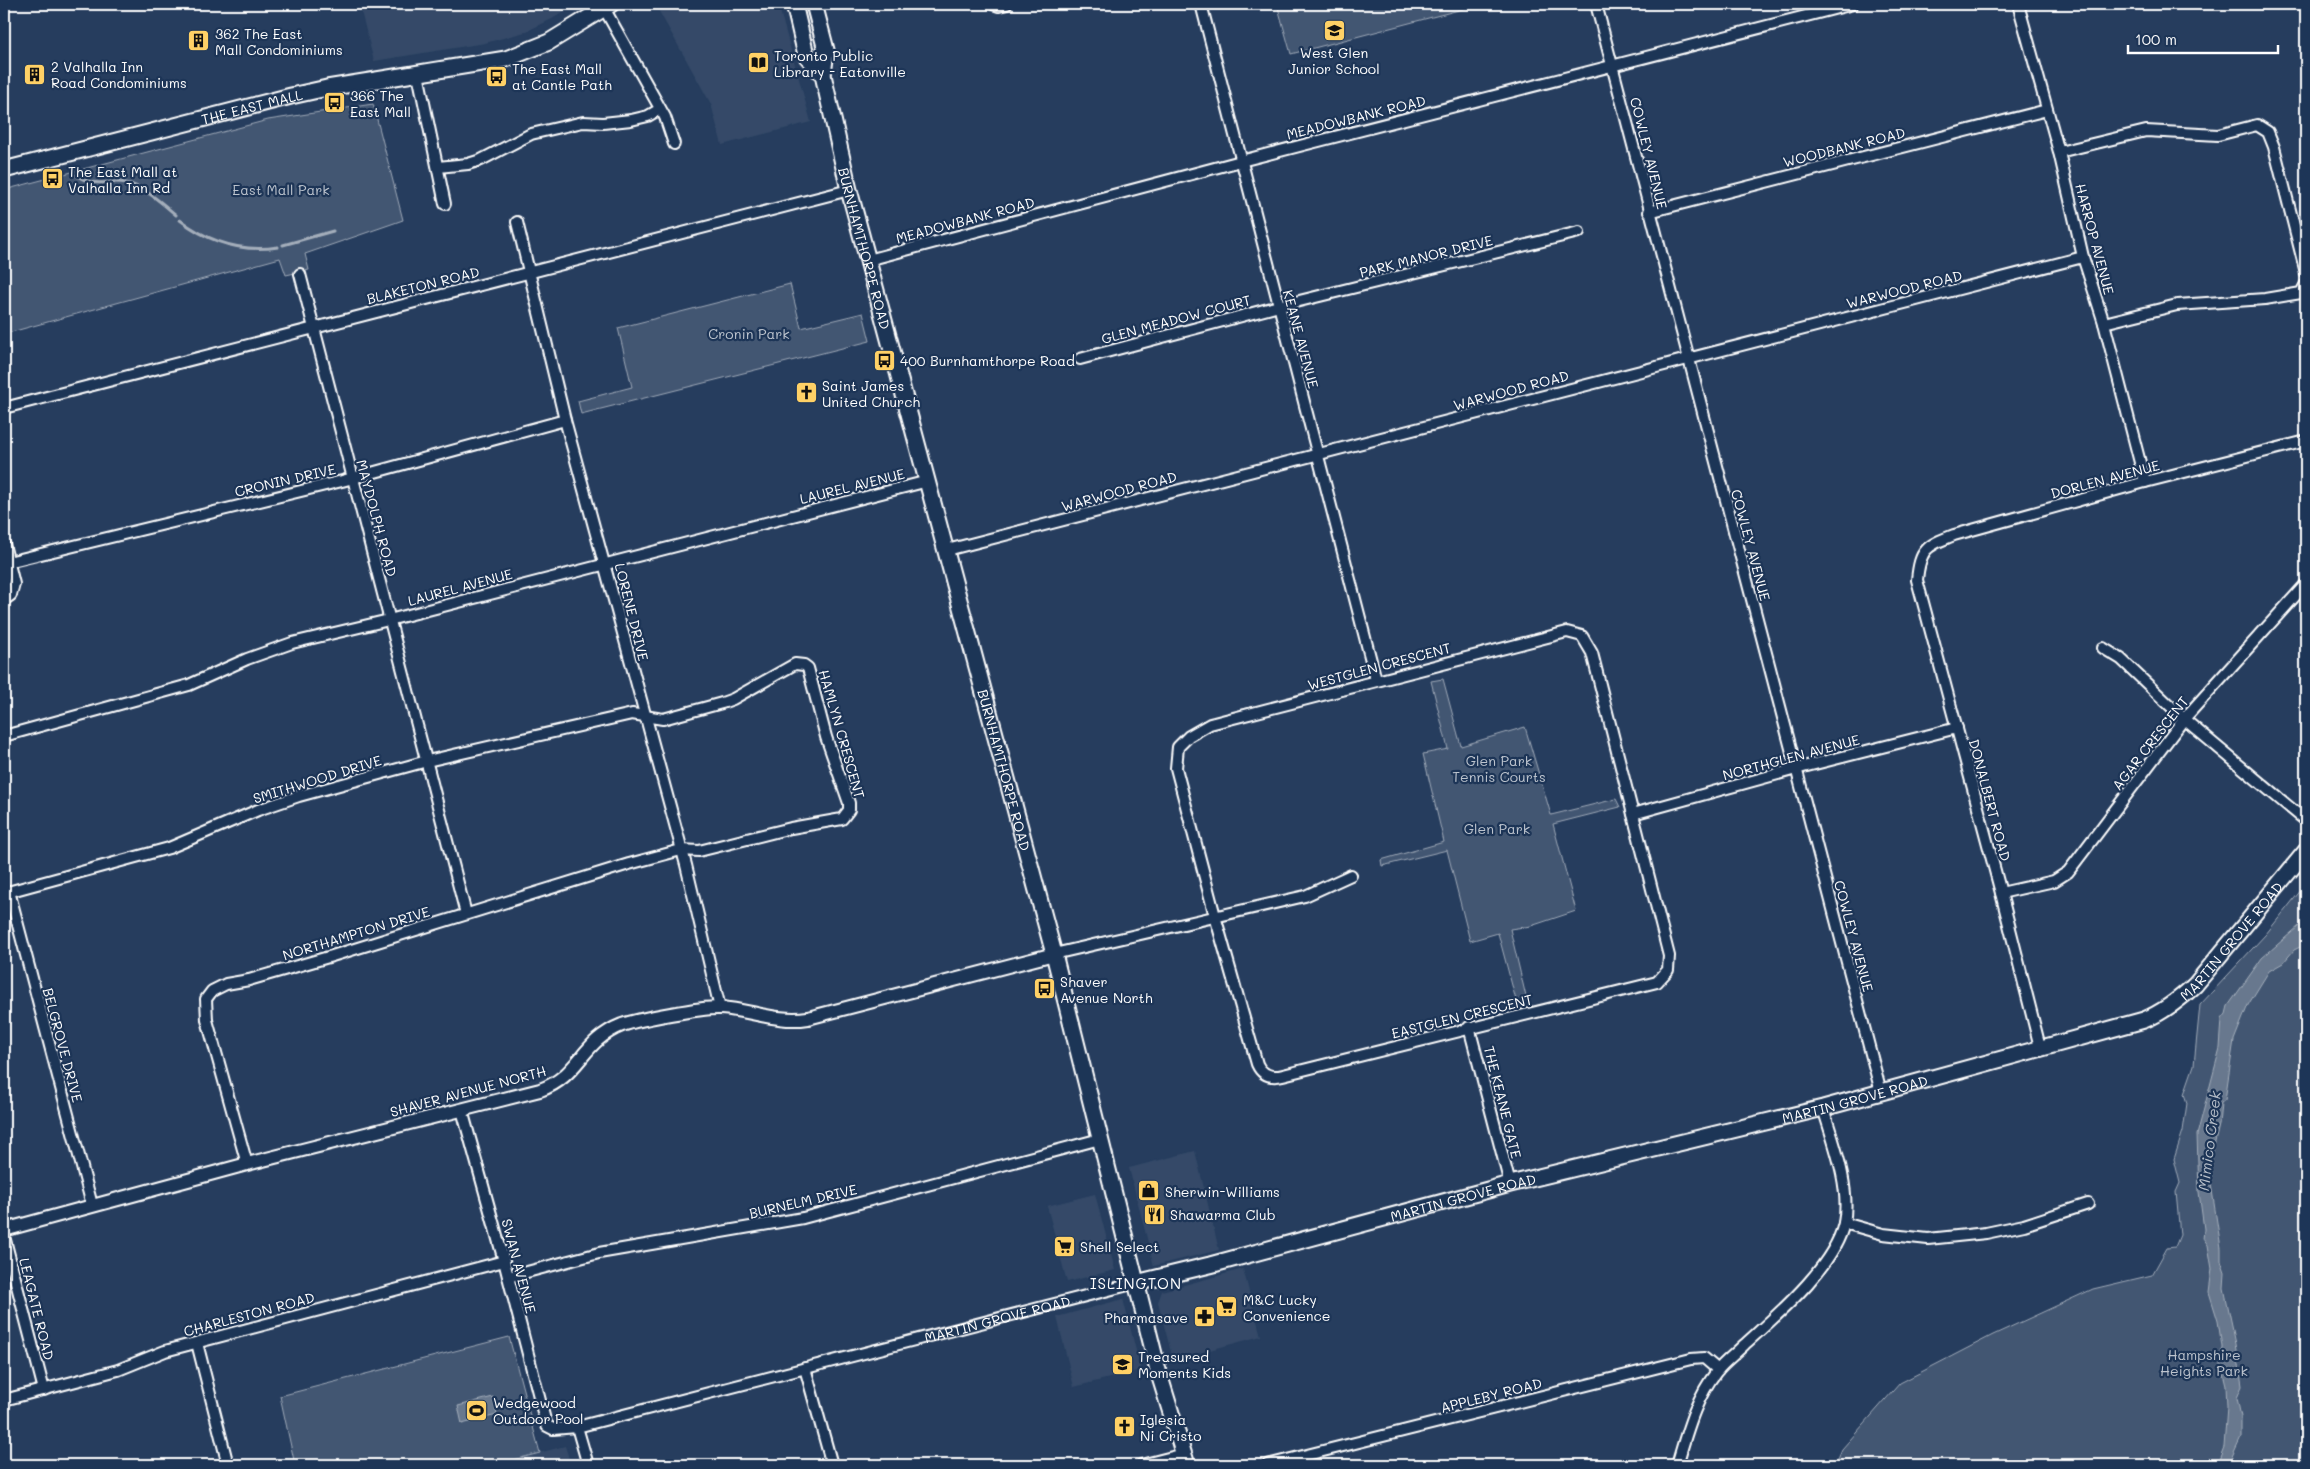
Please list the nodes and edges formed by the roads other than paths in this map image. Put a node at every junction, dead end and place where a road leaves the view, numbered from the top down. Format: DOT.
graph roads {
  1 [pos="794,4"];
  2 [pos="814,4"];
  3 [pos="993,4"];
  4 [pos="1008,4"];
  5 [pos="1201,4"];
  6 [pos="1596,4"];
  7 [pos="1853,4"];
  8 [pos="2018,4"];
  9 [pos="607,6"];
  10 [pos="1612,65"];
  11 [pos="418,74"];
  12 [pos="823,75"];
  13 [pos="660,110"];
  14 [pos="2047,110"];
  15 [pos="674,144"];
  16 [pos="2059,152"];
  17 [pos="1240,161"];
  18 [pos="438,167"];
  19 [pos="4,170"];
  20 [pos="849,190"];
  21 [pos="446,204"];
  22 [pos="1649,212"];
  23 [pos="516,222"];
  24 [pos="1579,232"];
  25 [pos="2083,257"];
  26 [pos="868,260"];
  27 [pos="528,273"];
  28 [pos="2306,273"];
  29 [pos="300,274"];
  30 [pos="2306,284"];
  31 [pos="1279,306"];
  32 [pos="2104,323"];
  33 [pos="313,328"];
  34 [pos="1688,358"];
  35 [pos="1080,359"];
  36 [pos="4,408"];
  37 [pos="566,420"];
  38 [pos="2306,441"];
  39 [pos="1317,454"];
  40 [pos="352,478"];
  41 [pos="928,481"];
  42 [pos="2145,482"];
  43 [pos="4,544"];
  44 [pos="947,550"];
  45 [pos="1919,559"];
  46 [pos="8,562"];
  47 [pos="605,564"];
  48 [pos="2306,584"];
  49 [pos="7,598"];
  50 [pos="389,620"];
  51 [pos="2103,648"];
  52 [pos="1376,680"];
  53 [pos="644,714"];
  54 [pos="2184,718"];
  55 [pos="1957,728"];
  56 [pos="4,736"];
  57 [pos="427,761"];
  58 [pos="1795,769"];
  59 [pos="1633,814"];
  60 [pos="2306,821"];
  61 [pos="681,850"];
  62 [pos="2306,851"];
  63 [pos="1351,874"];
  64 [pos="7,892"];
  65 [pos="2001,892"];
  66 [pos="466,914"];
  67 [pos="1214,916"];
  68 [pos="1054,954"];
  69 [pos="720,1008"];
  70 [pos="1469,1027"];
  71 [pos="2040,1047"];
  72 [pos="1881,1092"];
  73 [pos="1823,1108"];
  74 [pos="462,1110"];
  75 [pos="1100,1139"];
  76 [pos="246,1164"];
  77 [pos="1510,1184"];
  78 [pos="2088,1204"];
  79 [pos="92,1205"];
  80 [pos="1844,1223"];
  81 [pos="4,1230"];
  82 [pos="4,1236"];
  83 [pos="504,1261"];
  84 [pos="508,1277"];
  85 [pos="1136,1283"];
  86 [pos="197,1343"];
  87 [pos="805,1368"];
  88 [pos="1718,1370"];
  89 [pos="44,1390"];
  90 [pos="4,1400"];
  91 [pos="577,1427"];
  92 [pos="550,1428"];
  93 [pos="1186,1460"];
  94 [pos="228,1465"];
  95 [pos="588,1465"];
  96 [pos="832,1465"];
  97 [pos="1141,1465"];
  98 [pos="1267,1465"];
  99 [pos="1677,1465"];
  1 -- 12 [label="main road, BURNHAMTHORPE ROAD"];
  2 -- 12 [label="main road, BURNHAMTHORPE ROAD"];
  3 -- 4 [label="street"];
  5 -- 17 [label="street, KEANE AVENUE"];
  6 -- 10 [label="street, COWLEY AVENUE"];
  7 -- 10 [label="street, MEADOWBANK ROAD"];
  8 -- 14 [label="street, HARROP AVENUE"];
  9 -- 11 [label="main road, THE EAST MALL"];
  9 -- 13 [label="street"];
  10 -- 17 [label="street, MEADOWBANK ROAD"];
  10 -- 22 [label="street, COWLEY AVENUE"];
  11 -- 18 [label="street"];
  11 -- 19 [label="main road, THE EAST MALL"];
  12 -- 20 [label="main road, BURNHAMTHORPE ROAD"];
  13 -- 15 [label="street"];
  13 -- 18 [label="street"];
  14 -- 16 [label="street, HARROP AVENUE"];
  14 -- 22 [label="street, WOODBANK ROAD"];
  16 -- 25 [label="street, HARROP AVENUE"];
  16 -- 28 [label="street"];
  17 -- 26 [label="street, MEADOWBANK ROAD"];
  17 -- 31 [label="street, KEANE AVENUE"];
  18 -- 21 [label="street"];
  20 -- 26 [label="main road, BURNHAMTHORPE ROAD"];
  20 -- 27 [label="street, BLAKETON ROAD"];
  22 -- 34 [label="street, COWLEY AVENUE"];
  23 -- 27 [label="street, LORENE DRIVE"];
  24 -- 31 [label="street, PARK MANOR DRIVE"];
  25 -- 32 [label="street, HARROP AVENUE"];
  25 -- 34 [label="street, WARWOOD ROAD"];
  26 -- 41 [label="main road, BURNHAMTHORPE ROAD"];
  27 -- 33 [label="street, BLAKETON ROAD"];
  27 -- 37 [label="street, LORENE DRIVE"];
  29 -- 33 [label="street, MAYDOLPH ROAD"];
  30 -- 32 [label="street"];
  31 -- 35 [label="street, GLEN MEADOW COURT"];
  31 -- 39 [label="street, KEANE AVENUE"];
  32 -- 42 [label="street, HARROP AVENUE"];
  33 -- 36 [label="street, BLAKETON ROAD"];
  33 -- 40 [label="street, MAYDOLPH ROAD"];
  34 -- 39 [label="street, WARWOOD ROAD"];
  34 -- 58 [label="street, COWLEY AVENUE"];
  37 -- 40 [label="street, CRONIN DRIVE"];
  37 -- 47 [label="street, LORENE DRIVE"];
  38 -- 42 [label="street, DORLEN AVENUE"];
  39 -- 44 [label="street, WARWOOD ROAD"];
  39 -- 52 [label="street, KEANE AVENUE"];
  40 -- 46 [label="street, CRONIN DRIVE"];
  40 -- 50 [label="street, MAYDOLPH ROAD"];
  41 -- 44 [label="main road, BURNHAMTHORPE ROAD"];
  41 -- 47 [label="street, LAUREL AVENUE"];
  42 -- 45 [label="street, DORLEN AVENUE"];
  43 -- 46 [label="street"];
  44 -- 68 [label="main road, BURNHAMTHORPE ROAD"];
  45 -- 55 [label="street, DONALBERT ROAD"];
  46 -- 49 [label="street"];
  47 -- 50 [label="street, LAUREL AVENUE"];
  47 -- 53 [label="street, LORENE DRIVE"];
  48 -- 54 [label="street, AGAR CRESCENT"];
  50 -- 56 [label="street, LAUREL AVENUE"];
  50 -- 57 [label="street, MAYDOLPH ROAD"];
  51 -- 54 [label="street"];
  52 -- 59 [label="street, WESTGLEN CRESCENT"];
  52 -- 67 [label="street, WESTGLEN CRESCENT"];
  53 -- 57 [label="street, SMITHWOOD DRIVE"];
  53 -- 61 [label="street, LORENE DRIVE"];
  53 -- 61 [label="street, HAMLYN CRESCENT"];
  54 -- 60 [label="street"];
  54 -- 65 [label="street, AGAR CRESCENT"];
  55 -- 58 [label="street, NORTHGLEN AVENUE"];
  55 -- 65 [label="street, DONALBERT ROAD"];
  57 -- 64 [label="street, SMITHWOOD DRIVE"];
  57 -- 66 [label="street, MAYDOLPH ROAD"];
  58 -- 59 [label="street, NORTHGLEN AVENUE"];
  58 -- 72 [label="street, COWLEY AVENUE"];
  59 -- 70 [label="street, EASTGLEN CRESCENT"];
  61 -- 66 [label="street, NORTHAMPTON DRIVE"];
  61 -- 69 [label="street, LORENE DRIVE"];
  62 -- 71 [label="main road, MARTIN GROVE ROAD"];
  63 -- 67 [label="street, SHAVER AVENUE NORTH"];
  64 -- 79 [label="street, BELGROVE DRIVE"];
  65 -- 71 [label="street, DONALBERT ROAD"];
  66 -- 76 [label="street, NORTHAMPTON DRIVE"];
  67 -- 68 [label="street, SHAVER AVENUE NORTH"];
  67 -- 70 [label="street, EASTGLEN CRESCENT"];
  68 -- 69 [label="street, SHAVER AVENUE NORTH"];
  68 -- 75 [label="main road, BURNHAMTHORPE ROAD"];
  69 -- 74 [label="street, SHAVER AVENUE NORTH"];
  70 -- 77 [label="street, THE KEANE GATE"];
  71 -- 72 [label="main road, MARTIN GROVE ROAD"];
  72 -- 73 [label="main road, MARTIN GROVE ROAD"];
  73 -- 77 [label="main road, MARTIN GROVE ROAD"];
  73 -- 80 [label="street"];
  74 -- 76 [label="street, SHAVER AVENUE NORTH"];
  74 -- 83 [label="street, SWAN AVENUE"];
  75 -- 84 [label="street, BURNELM DRIVE"];
  75 -- 85 [label="main road, BURNHAMTHORPE ROAD"];
  76 -- 79 [label="street, SHAVER AVENUE NORTH"];
  77 -- 85 [label="main road, MARTIN GROVE ROAD"];
  78 -- 80 [label="street"];
  79 -- 81 [label="street, SHAVER AVENUE NORTH"];
  80 -- 88 [label="street"];
  82 -- 89 [label="street, LEAGATE ROAD"];
  83 -- 84 [label="street, SWAN AVENUE"];
  83 -- 86 [label="street, CHARLESTON ROAD"];
  84 -- 92 [label="street, SWAN AVENUE"];
  85 -- 87 [label="street, MARTIN GROVE ROAD"];
  85 -- 93 [label="main road, BURNHAMTHORPE ROAD"];
  86 -- 89 [label="street, CHARLESTON ROAD"];
  86 -- 94 [label="street"];
  87 -- 91 [label="street, MARTIN GROVE ROAD"];
  87 -- 96 [label="street"];
  88 -- 98 [label="street, APPLEBY ROAD"];
  88 -- 99 [label="street"];
  89 -- 90 [label="street, CHARLESTON ROAD"];
  91 -- 92 [label="street, MARTIN GROVE ROAD"];
  91 -- 95 [label="street"];
  93 -- 97 [label="street"];
}
